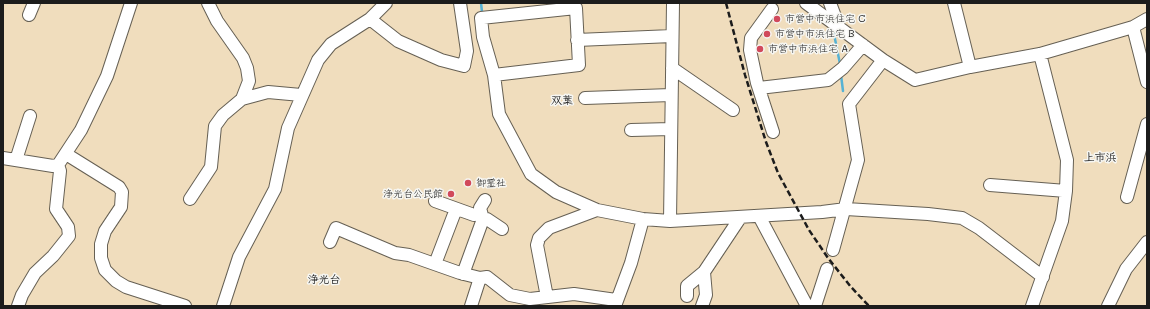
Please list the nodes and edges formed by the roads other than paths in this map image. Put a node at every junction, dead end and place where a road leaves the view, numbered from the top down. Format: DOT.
graph roads {
  1 [pos="34,3"];
  2 [pos="131,3"];
  3 [pos="208,3"];
  4 [pos="386,3"];
  5 [pos="460,3"];
  6 [pos="673,3"];
  7 [pos="806,3"];
  8 [pos="830,3"];
  9 [pos="954,3"];
  10 [pos="772,9"];
  11 [pos="29,15"];
  12 [pos="370,19"];
  13 [pos="1147,19"];
  14 [pos="839,27"];
  15 [pos="1133,27"];
  16 [pos="672,36"];
  17 [pos="577,40"];
  18 [pos="863,45"];
  19 [pos="1040,54"];
  20 [pos="883,60"];
  21 [pos="970,67"];
  22 [pos="672,68"];
  23 [pos="494,75"];
  24 [pos="1147,82"];
  25 [pos="759,88"];
  26 [pos="671,94"];
  27 [pos="301,95"];
  28 [pos="585,98"];
  29 [pos="242,100"];
  30 [pos="733,110"];
  31 [pos="30,116"];
  32 [pos="1147,124"];
  33 [pos="671,129"];
  34 [pos="631,130"];
  35 [pos="773,132"];
  36 [pos="66,154"];
  37 [pos="3,158"];
  38 [pos="16,160"];
  39 [pos="58,165"];
  40 [pos="990,185"];
  41 [pos="1066,191"];
  42 [pos="1127,197"];
  43 [pos="190,199"];
  44 [pos="484,200"];
  45 [pos="435,201"];
  46 [pos="456,209"];
  47 [pos="846,209"];
  48 [pos="597,210"];
  49 [pos="759,216"];
  50 [pos="478,217"];
  51 [pos="740,218"];
  52 [pos="643,219"];
  53 [pos="670,221"];
  54 [pos="502,229"];
  55 [pos="330,242"];
  56 [pos="1147,242"];
  57 [pos="834,250"];
  58 [pos="435,264"];
  59 [pos="827,269"];
  60 [pos="704,272"];
  61 [pos="463,274"];
  62 [pos="1043,277"];
  63 [pos="480,278"];
  64 [pos="687,296"];
  65 [pos="547,297"];
  66 [pos="616,303"];
  67 [pos="18,306"];
  68 [pos="185,306"];
  69 [pos="223,306"];
  70 [pos="471,306"];
  71 [pos="702,306"];
  72 [pos="807,306"];
  73 [pos="815,306"];
  74 [pos="1032,306"];
  75 [pos="1108,306"];
  1 -- 11 [label="street"];
  2 -- 36 [label="street"];
  3 -- 29 [label="street"];
  4 -- 12 [label="street"];
  5 -- 12 [label="street"];
  6 -- 16 [label="street"];
  7 -- 14 [label="street"];
  8 -- 14 [label="street"];
  9 -- 21 [label="street"];
  10 -- 25 [label="street"];
  12 -- 27 [label="street"];
  13 -- 15 [label="street"];
  14 -- 18 [label="street"];
  15 -- 19 [label="street"];
  15 -- 24 [label="street"];
  16 -- 17 [label="street"];
  16 -- 22 [label="street"];
  17 -- 23 [label="street"];
  17 -- 23 [label="street"];
  18 -- 20 [label="street"];
  18 -- 25 [label="street"];
  19 -- 21 [label="street"];
  19 -- 41 [label="street"];
  20 -- 21 [label="street"];
  20 -- 47 [label="street"];
  22 -- 26 [label="street"];
  22 -- 30 [label="street"];
  23 -- 48 [label="street"];
  25 -- 35 [label="street"];
  26 -- 28 [label="street"];
  26 -- 33 [label="street"];
  27 -- 29 [label="street"];
  27 -- 69 [label="street"];
  29 -- 43 [label="street"];
  31 -- 38 [label="street"];
  32 -- 42 [label="street"];
  33 -- 34 [label="street"];
  33 -- 53 [label="street"];
  36 -- 39 [label="street"];
  36 -- 68 [label="street"];
  37 -- 38 [label="street"];
  38 -- 39 [label="street"];
  39 -- 67 [label="street"];
  40 -- 41 [label="street"];
  41 -- 62 [label="street"];
  44 -- 50 [label="street"];
  45 -- 46 [label="street"];
  46 -- 50 [label="street"];
  46 -- 58 [label="street"];
  47 -- 49 [label="street"];
  47 -- 57 [label="street"];
  47 -- 62 [label="street"];
  48 -- 52 [label="street"];
  48 -- 65 [label="street"];
  49 -- 51 [label="street"];
  49 -- 72 [label="street"];
  50 -- 54 [label="street"];
  50 -- 61 [label="street"];
  51 -- 53 [label="street"];
  51 -- 60 [label="street"];
  52 -- 53 [label="street"];
  52 -- 66 [label="street"];
  55 -- 58 [label="street"];
  56 -- 75 [label="street"];
  58 -- 61 [label="street"];
  59 -- 73 [label="street"];
  60 -- 64 [label="street"];
  60 -- 71 [label="street"];
  61 -- 63 [label="street"];
  62 -- 74 [label="street"];
  63 -- 65 [label="street"];
  63 -- 70 [label="street"];
  65 -- 66 [label="street"];
}
